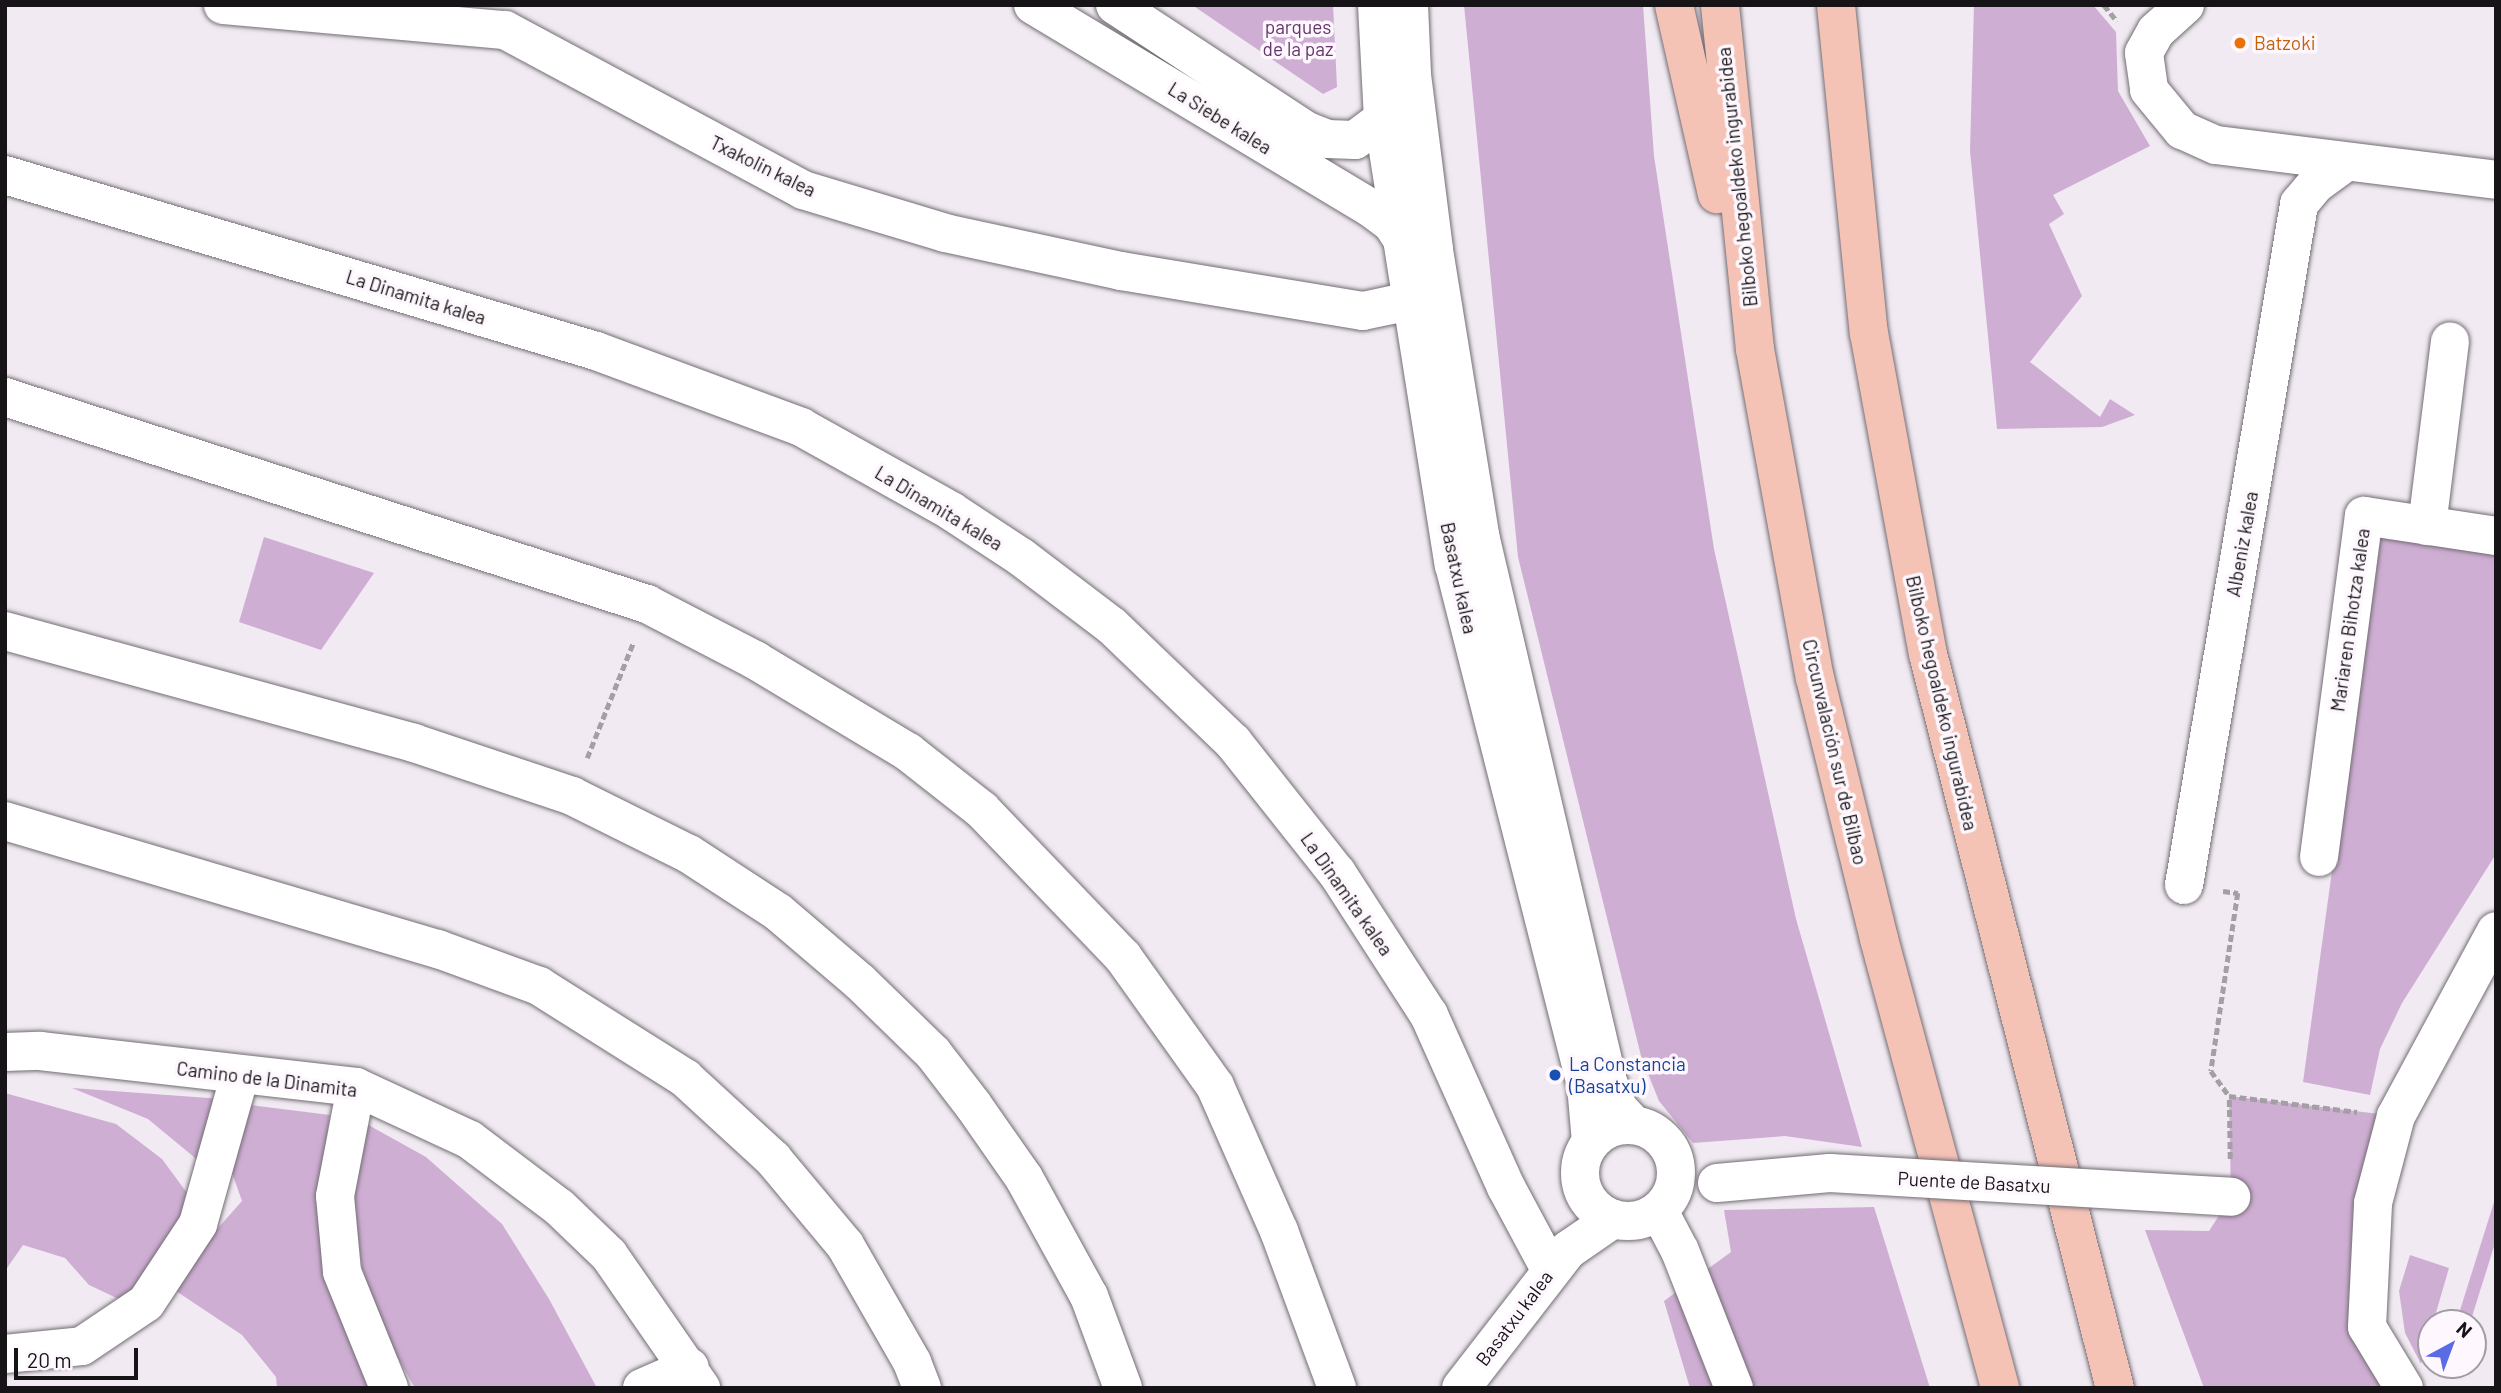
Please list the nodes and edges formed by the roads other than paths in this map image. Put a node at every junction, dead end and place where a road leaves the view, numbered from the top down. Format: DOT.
graph roads {
  1 [pos="223,5"];
  2 [pos="1032,5"];
  3 [pos="1115,5"];
  4 [pos="1377,5"];
  5 [pos="1409,5"];
  6 [pos="1674,5"];
  7 [pos="1720,5"];
  8 [pos="1836,5"];
  9 [pos="2185,5"];
  10 [pos="1156,16"];
  11 [pos="1369,129"];
  12 [pos="2242,149"];
  13 [pos="2346,162"];
  14 [pos="5,174"];
  15 [pos="1425,180"];
  16 [pos="2496,180"];
  17 [pos="2300,204"];
  18 [pos="1381,214"];
  19 [pos="1400,303"];
  20 [pos="2450,341"];
  21 [pos="1755,349"];
  22 [pos="5,397"];
  23 [pos="2427,526"];
  24 [pos="2496,536"];
  25 [pos="5,631"];
  26 [pos="5,821"];
  27 [pos="2319,856"];
  28 [pos="2184,885"];
  29 [pos="2496,931"];
  30 [pos="5,1052"];
  31 [pos="240,1075"];
  32 [pos="356,1087"];
  33 [pos="1634,1125"];
  34 [pos="1591,1142"];
  35 [pos="1677,1176"];
  36 [pos="1582,1188"];
  37 [pos="2231,1197"];
  38 [pos="1659,1211"];
  39 [pos="1613,1219"];
  40 [pos="1559,1259"];
  41 [pos="5,1354"];
  42 [pos="696,1378"];
  43 [pos="389,1388"];
  44 [pos="642,1388"];
  45 [pos="922,1388"];
  46 [pos="1124,1388"];
  47 [pos="1337,1388"];
  48 [pos="1461,1388"];
  49 [pos="1734,1388"];
  50 [pos="2000,1388"];
  51 [pos="2115,1388"];
  52 [pos="2404,1388"];
  1 -- 19 [label="street, Txakolin kalea"];
  2 -- 18 [label="street, La Siebe kalea"];
  3 -- 10 [label="street, La Siebe kalea"];
  4 -- 11 [label="street"];
  5 -- 15 [label="street, Basatxu kalea"];
  6 -- 21 [label="highway"];
  7 -- 21 [label="highway, Bilboko hegoaldeko ingurabidea"];
  8 -- 51 [label="highway, Bilboko hegoaldeko ingurabidea"];
  9 -- 12 [label="street"];
  10 -- 11 [label="street, La Siebe kalea"];
  11 -- 18 [label="street, Basatxu kalea"];
  12 -- 13 [label="street"];
  12 -- 17 [label="street"];
  13 -- 16 [label="street"];
  13 -- 17 [label="street"];
  14 -- 40 [label="street, La Dinamita kalea"];
  15 -- 18 [label="street"];
  15 -- 33 [label="street, Basatxu kalea"];
  17 -- 28 [label="street, Albeniz kalea"];
  18 -- 34 [label="street, Basatxu kalea"];
  20 -- 23 [label="street"];
  21 -- 50 [label="highway, Circunvalación sur de Bilbao"];
  22 -- 47 [label="street"];
  23 -- 24 [label="street, Mariaren Bihotza kalea"];
  23 -- 27 [label="street, Mariaren Bihotza kalea"];
  25 -- 46 [label="street"];
  26 -- 45 [label="street"];
  29 -- 52 [label="street"];
  30 -- 31 [label="street, Camino de la Dinamita"];
  31 -- 32 [label="street, Camino de la Dinamita"];
  31 -- 41 [label="street"];
  32 -- 42 [label="street, Camino de la Dinamita"];
  32 -- 43 [label="street"];
  33 -- 34 [label="street"];
  33 -- 35 [label="street"];
  34 -- 36 [label="street"];
  35 -- 37 [label="street, Puente de Basatxu, bridge"];
  35 -- 38 [label="street"];
  36 -- 39 [label="street"];
  36 -- 40 [label="street, Basatxu kalea"];
  38 -- 39 [label="street"];
  38 -- 49 [label="street"];
  39 -- 40 [label="street, Basatxu kalea"];
  40 -- 48 [label="street, Basatxu kalea"];
  42 -- 44 [label="street"];
}
